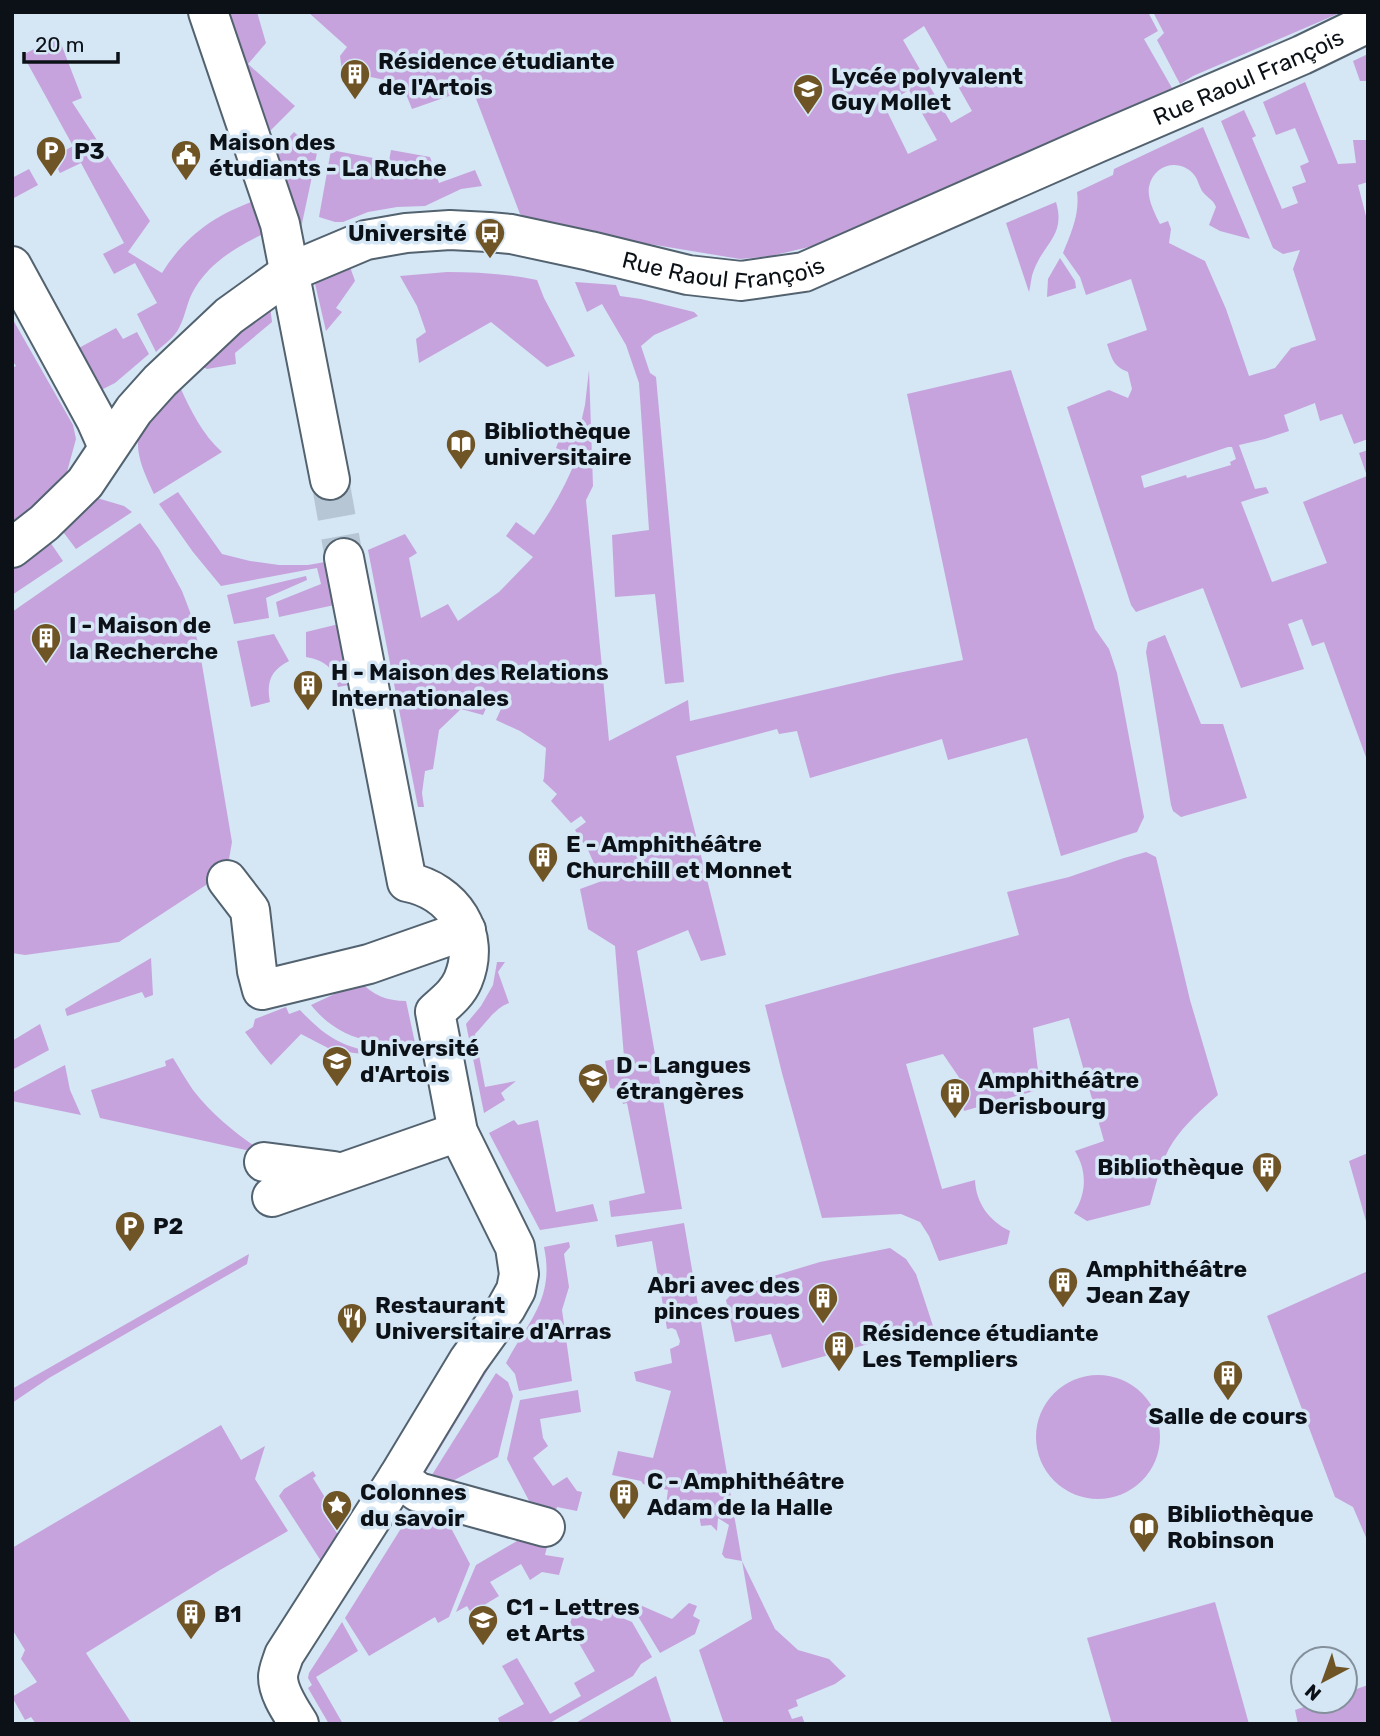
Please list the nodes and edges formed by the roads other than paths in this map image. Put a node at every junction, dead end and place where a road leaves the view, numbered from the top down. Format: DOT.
graph roads {
  1 [pos="208,12"];
  2 [pos="1368,23"];
  3 [pos="12,266"];
  4 [pos="290,272"];
  5 [pos="108,447"];
  6 [pos="330,480"];
  7 [pos="12,548"];
  8 [pos="344,558"];
  9 [pos="227,880"];
  10 [pos="466,930"];
  11 [pos="458,1132"];
  12 [pos="268,1179"];
  13 [pos="398,1476"];
  14 [pos="545,1527"];
  15 [pos="299,1724"];
  1 -- 4 [label="street"];
  2 -- 4 [label="street, Rue Raoul François"];
  3 -- 5 [label="street"];
  4 -- 5 [label="street, Rue Raoul François"];
  4 -- 6 [label="street"];
  5 -- 7 [label="street, Rue Raoul François"];
  8 -- 10 [label="street"];
  9 -- 10 [label="street"];
  10 -- 11 [label="street"];
  11 -- 12 [label="street"];
  11 -- 13 [label="street"];
  13 -- 14 [label="street"];
  13 -- 15 [label="street"];
}
